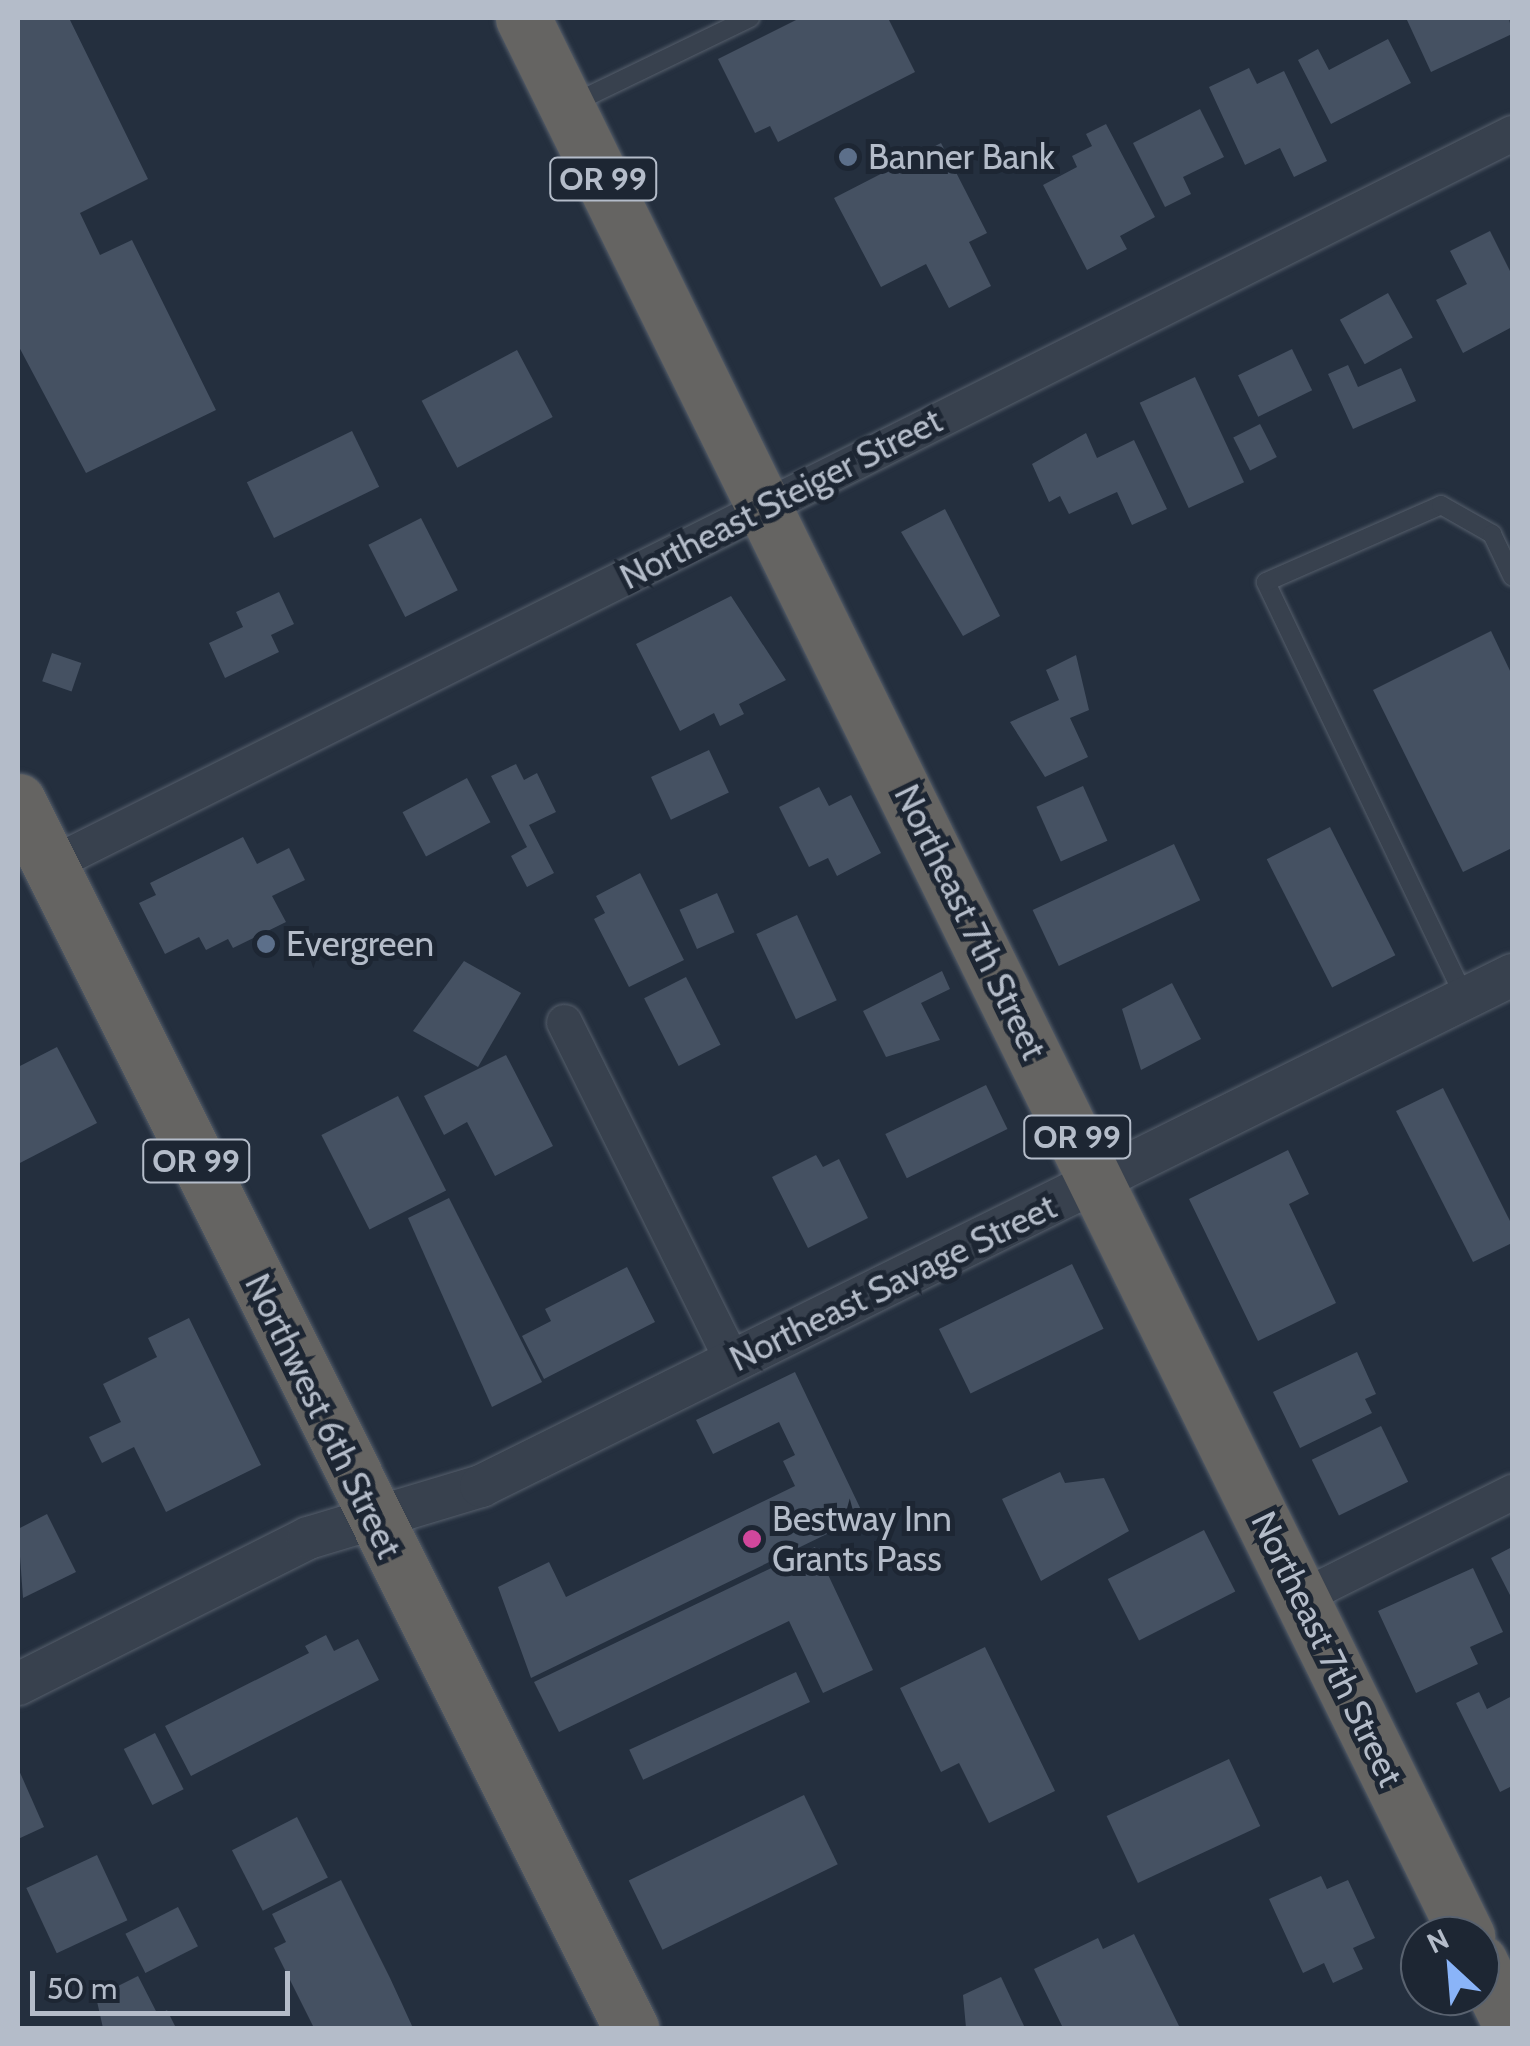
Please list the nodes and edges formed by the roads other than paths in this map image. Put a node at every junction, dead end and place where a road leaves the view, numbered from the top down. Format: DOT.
graph roads {
  1 [pos="524,18"];
  2 [pos="750,18"];
  3 [pos="567,106"];
  4 [pos="1512,133"];
  5 [pos="764,507"];
  6 [pos="1512,576"];
  7 [pos="18,802"];
  8 [pos="50,866"];
  9 [pos="1512,976"];
  10 [pos="1465,999"];
  11 [pos="564,1022"];
  12 [pos="1098,1180"];
  13 [pos="733,1362"];
  14 [pos="1512,1492"];
  15 [pos="375,1522"];
  16 [pos="1301,1597"];
  17 [pos="18,1684"];
  18 [pos="1457,1916"];
  19 [pos="1500,2003"];
  20 [pos="631,2028"];
  21 [pos="1512,2028"];
  1 -- 3 [label="highway, Northeast 7th Street / OR 99"];
  2 -- 3 [label="lane"];
  3 -- 5 [label="highway, Northeast 7th Street / OR 99"];
  4 -- 5 [label="street, Northeast Steiger Street"];
  5 -- 8 [label="street, Northeast Steiger Street"];
  5 -- 12 [label="highway, Northeast 7th Street / OR 99"];
  6 -- 10 [label="lane"];
  7 -- 8 [label="highway, Northwest 6th Street / OR 99"];
  8 -- 15 [label="highway, Northwest 6th Street / OR 99"];
  9 -- 10 [label="street, Northeast Savage Street"];
  10 -- 12 [label="street, Northeast Savage Street"];
  11 -- 13 [label="street"];
  12 -- 13 [label="street, Northeast Savage Street"];
  12 -- 16 [label="highway, Northeast 7th Street / OR 99"];
  13 -- 15 [label="street, Northeast Savage Street"];
  14 -- 16 [label="street"];
  15 -- 17 [label="street, Northeast Savage Street"];
  15 -- 20 [label="highway, Northwest 6th Street / OR 99"];
  16 -- 18 [label="highway, Northeast 7th Street / OR 99"];
  19 -- 21 [label="highway"];
}
